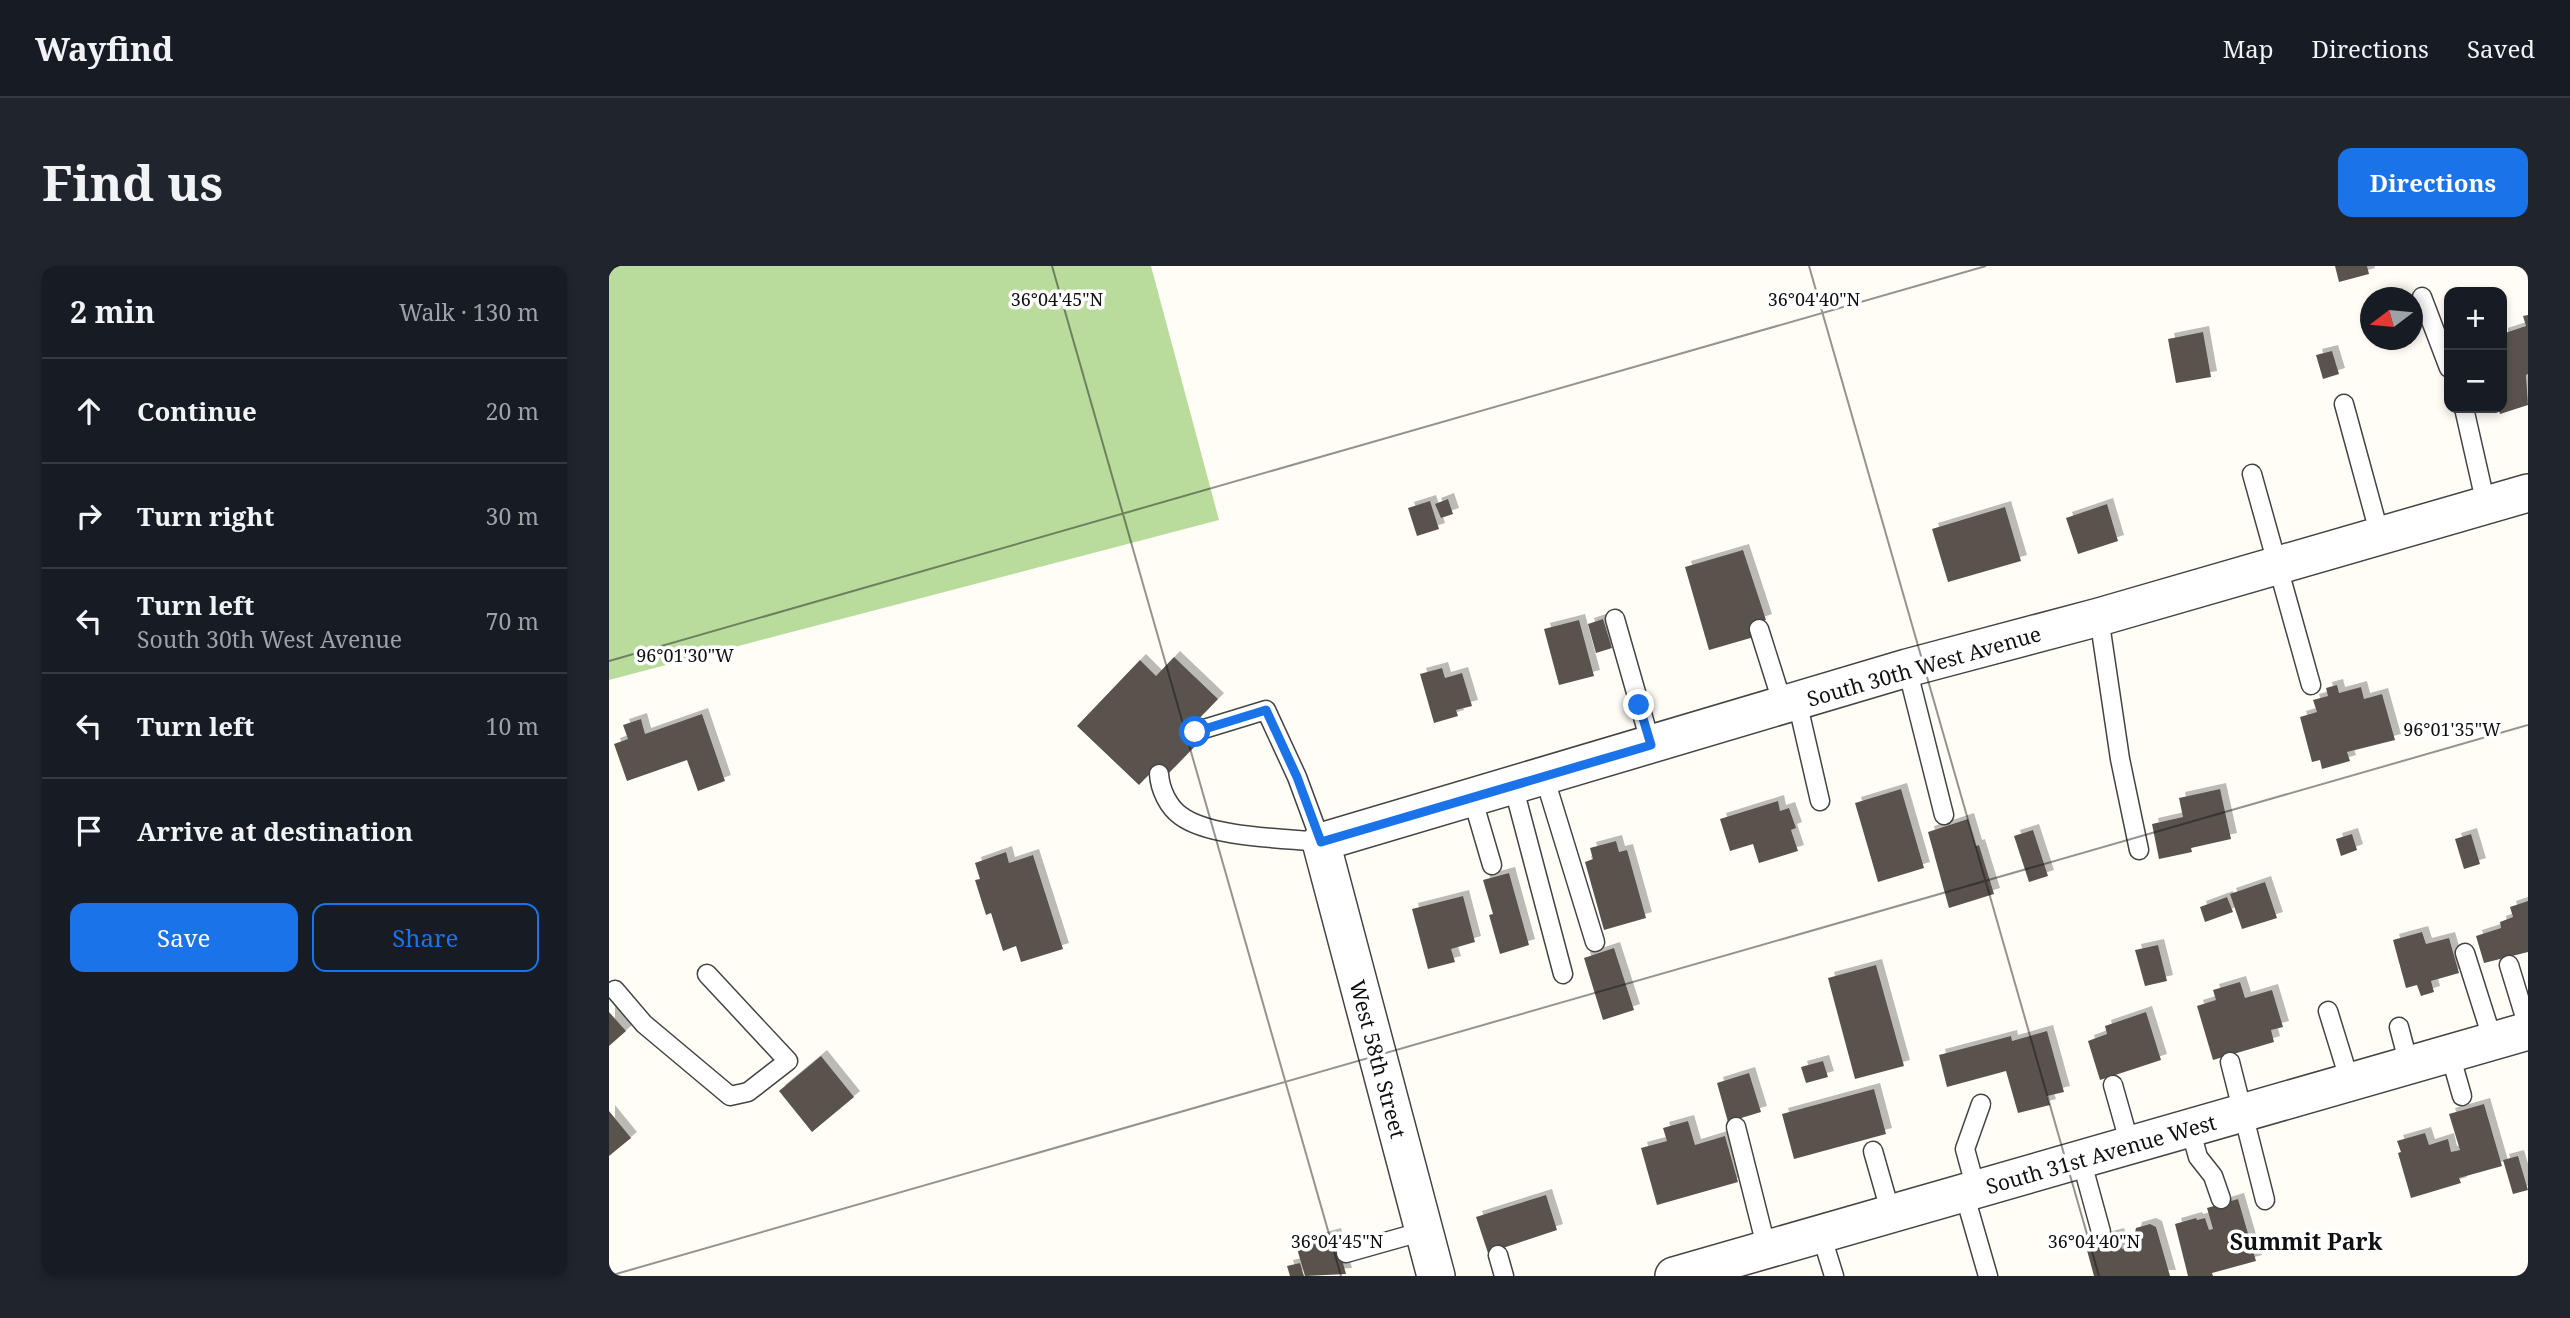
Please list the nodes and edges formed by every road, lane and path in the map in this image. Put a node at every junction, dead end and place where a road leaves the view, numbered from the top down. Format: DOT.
graph roads {
  1 [pos="2423,300"];
  2 [pos="2444,355"];
  3 [pos="2344,404"];
  4 [pos="2466,413"];
  5 [pos="2252,474"];
  6 [pos="2528,493"];
  7 [pos="2486,505"];
  8 [pos="2380,536"];
  9 [pos="2277,565"];
  10 [pos="2099,617"];
  11 [pos="1615,619"];
  12 [pos="1759,629"];
  13 [pos="1907,668"];
  14 [pos="2311,685"];
  15 [pos="1790,703"];
  16 [pos="1195,732"];
  17 [pos="1651,745"];
  18 [pos="1159,774"];
  19 [pos="1528,781"];
  20 [pos="1472,797"];
  21 [pos="1819,801"];
  22 [pos="1944,815"];
  23 [pos="1321,842"];
  24 [pos="2139,850"];
  25 [pos="1492,865"];
  26 [pos="1595,942"];
  27 [pos="2465,953"];
  28 [pos="2509,965"];
  29 [pos="707,974"];
  30 [pos="1563,974"];
  31 [pos="615,990"];
  32 [pos="2328,1011"];
  33 [pos="2399,1027"];
  34 [pos="2528,1029"];
  35 [pos="2493,1041"];
  36 [pos="2450,1054"];
  37 [pos="2230,1062"];
  38 [pos="2409,1065"];
  39 [pos="2350,1082"];
  40 [pos="2113,1085"];
  41 [pos="2462,1096"];
  42 [pos="1980,1104"];
  43 [pos="2241,1114"];
  44 [pos="1736,1126"];
  45 [pos="2190,1128"];
  46 [pos="2130,1145"];
  47 [pos="1873,1151"];
  48 [pos="2081,1159"];
  49 [pos="1970,1191"];
  50 [pos="2221,1199"];
  51 [pos="2266,1200"];
  52 [pos="1892,1214"];
  53 [pos="1424,1231"];
  54 [pos="2101,1232"];
  55 [pos="1821,1234"];
  56 [pos="1767,1250"];
  57 [pos="1346,1253"];
  58 [pos="1498,1255"];
  59 [pos="1697,1273"];
  60 [pos="1436,1276"];
  61 [pos="1504,1276"];
  62 [pos="1834,1276"];
  63 [pos="1988,1276"];
  1 -- 2 [label="lane"];
  3 -- 8 [label="lane"];
  4 -- 7 [label="lane"];
  5 -- 9 [label="lane"];
  6 -- 7 [label="street, South 30th West Avenue"];
  7 -- 8 [label="street, South 30th West Avenue"];
  8 -- 9 [label="street, South 30th West Avenue"];
  9 -- 10 [label="street, South 30th West Avenue"];
  9 -- 14 [label="lane"];
  10 -- 13 [label="street, South 30th West Avenue"];
  10 -- 24 [label="lane"];
  11 -- 17 [label="lane"];
  12 -- 15 [label="lane"];
  13 -- 15 [label="street, South 30th West Avenue"];
  13 -- 22 [label="lane"];
  15 -- 17 [label="street, South 30th West Avenue"];
  15 -- 21 [label="lane"];
  16 -- 23 [label="lane"];
  17 -- 19 [label="street, South 30th West Avenue"];
  18 -- 23 [label="lane"];
  19 -- 20 [label="street, South 30th West Avenue"];
  19 -- 26 [label="lane"];
  19 -- 30 [label="lane"];
  20 -- 23 [label="street, South 30th West Avenue"];
  20 -- 25 [label="lane"];
  23 -- 53 [label="street, West 58th Street"];
  27 -- 35 [label="lane"];
  28 -- 34 [label="lane"];
  29 -- 31 [label="lane"];
  32 -- 39 [label="lane"];
  33 -- 38 [label="lane"];
  34 -- 35 [label="street, South 31st Avenue West"];
  35 -- 36 [label="street, South 31st Avenue West"];
  36 -- 38 [label="street, South 31st Avenue West"];
  36 -- 41 [label="lane"];
  37 -- 43 [label="lane"];
  38 -- 39 [label="street, South 31st Avenue West"];
  39 -- 43 [label="street, South 31st Avenue West"];
  40 -- 46 [label="lane"];
  42 -- 49 [label="lane"];
  43 -- 45 [label="street, South 31st Avenue West"];
  43 -- 51 [label="lane"];
  44 -- 56 [label="lane"];
  45 -- 46 [label="street, South 31st Avenue West"];
  45 -- 50 [label="lane"];
  46 -- 48 [label="street, South 31st Avenue West"];
  47 -- 52 [label="lane"];
  48 -- 49 [label="street, South 31st Avenue West"];
  48 -- 54 [label="lane"];
  49 -- 52 [label="street, South 31st Avenue West"];
  49 -- 63 [label="lane"];
  52 -- 55 [label="street, South 31st Avenue West"];
  53 -- 57 [label="lane"];
  53 -- 60 [label="street, West 58th Street"];
  55 -- 56 [label="street, South 31st Avenue West"];
  55 -- 62 [label="lane"];
  56 -- 59 [label="street, South 31st Avenue West"];
  58 -- 61 [label="lane"];
}
